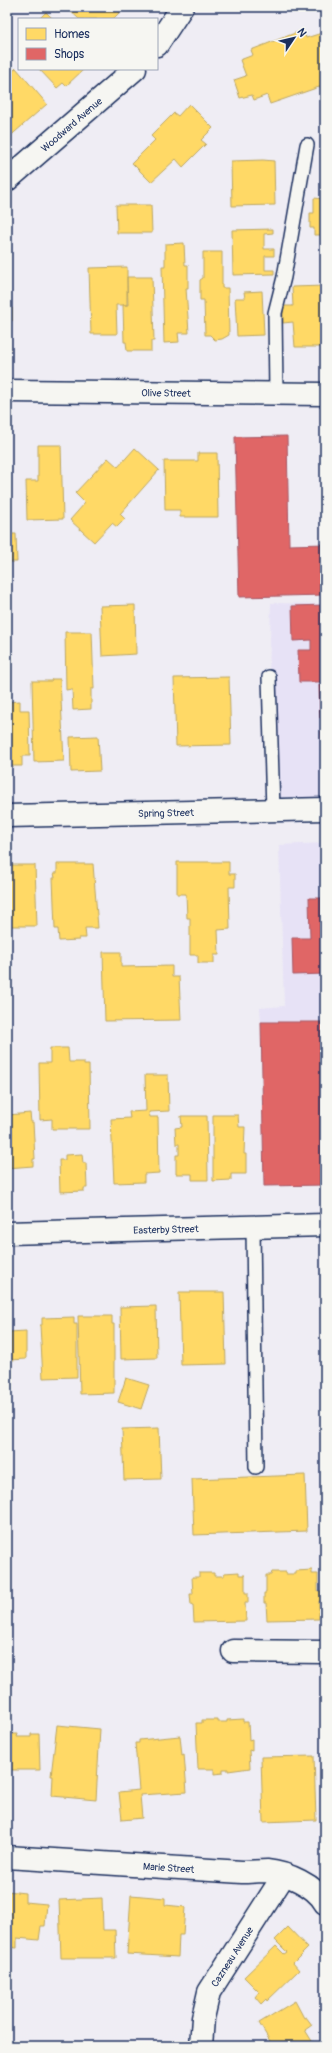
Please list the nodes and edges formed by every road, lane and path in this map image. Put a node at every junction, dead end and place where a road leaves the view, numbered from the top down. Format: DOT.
graph roads {
  1 [pos="182,7"];
  2 [pos="158,43"];
  3 [pos="134,70"];
  4 [pos="307,144"];
  5 [pos="7,180"];
  6 [pos="7,390"];
  7 [pos="276,393"];
  8 [pos="325,394"];
  9 [pos="269,677"];
  10 [pos="325,809"];
  11 [pos="273,810"];
  12 [pos="7,816"];
  13 [pos="325,1225"];
  14 [pos="253,1227"];
  15 [pos="7,1233"];
  16 [pos="256,1467"];
  17 [pos="233,1651"];
  18 [pos="325,1652"];
  19 [pos="7,1856"];
  20 [pos="284,1875"];
  21 [pos="324,1899"];
  22 [pos="201,2046"];
  1 -- 2 [label="street"];
  3 -- 5 [label="street, Woodward Avenue"];
  4 -- 7 [label="lane"];
  6 -- 7 [label="street, Olive Street"];
  7 -- 8 [label="street, Olive Street"];
  9 -- 11 [label="lane"];
  10 -- 11 [label="street, Spring Street"];
  11 -- 12 [label="street, Spring Street"];
  13 -- 14 [label="street, Easterby Street"];
  14 -- 15 [label="street, Easterby Street"];
  14 -- 16 [label="lane"];
  17 -- 18 [label="street"];
  19 -- 20 [label="street, Marie Street"];
  20 -- 21 [label="street, Marie Street"];
  20 -- 22 [label="street, Cazneau Avenue"];
}
